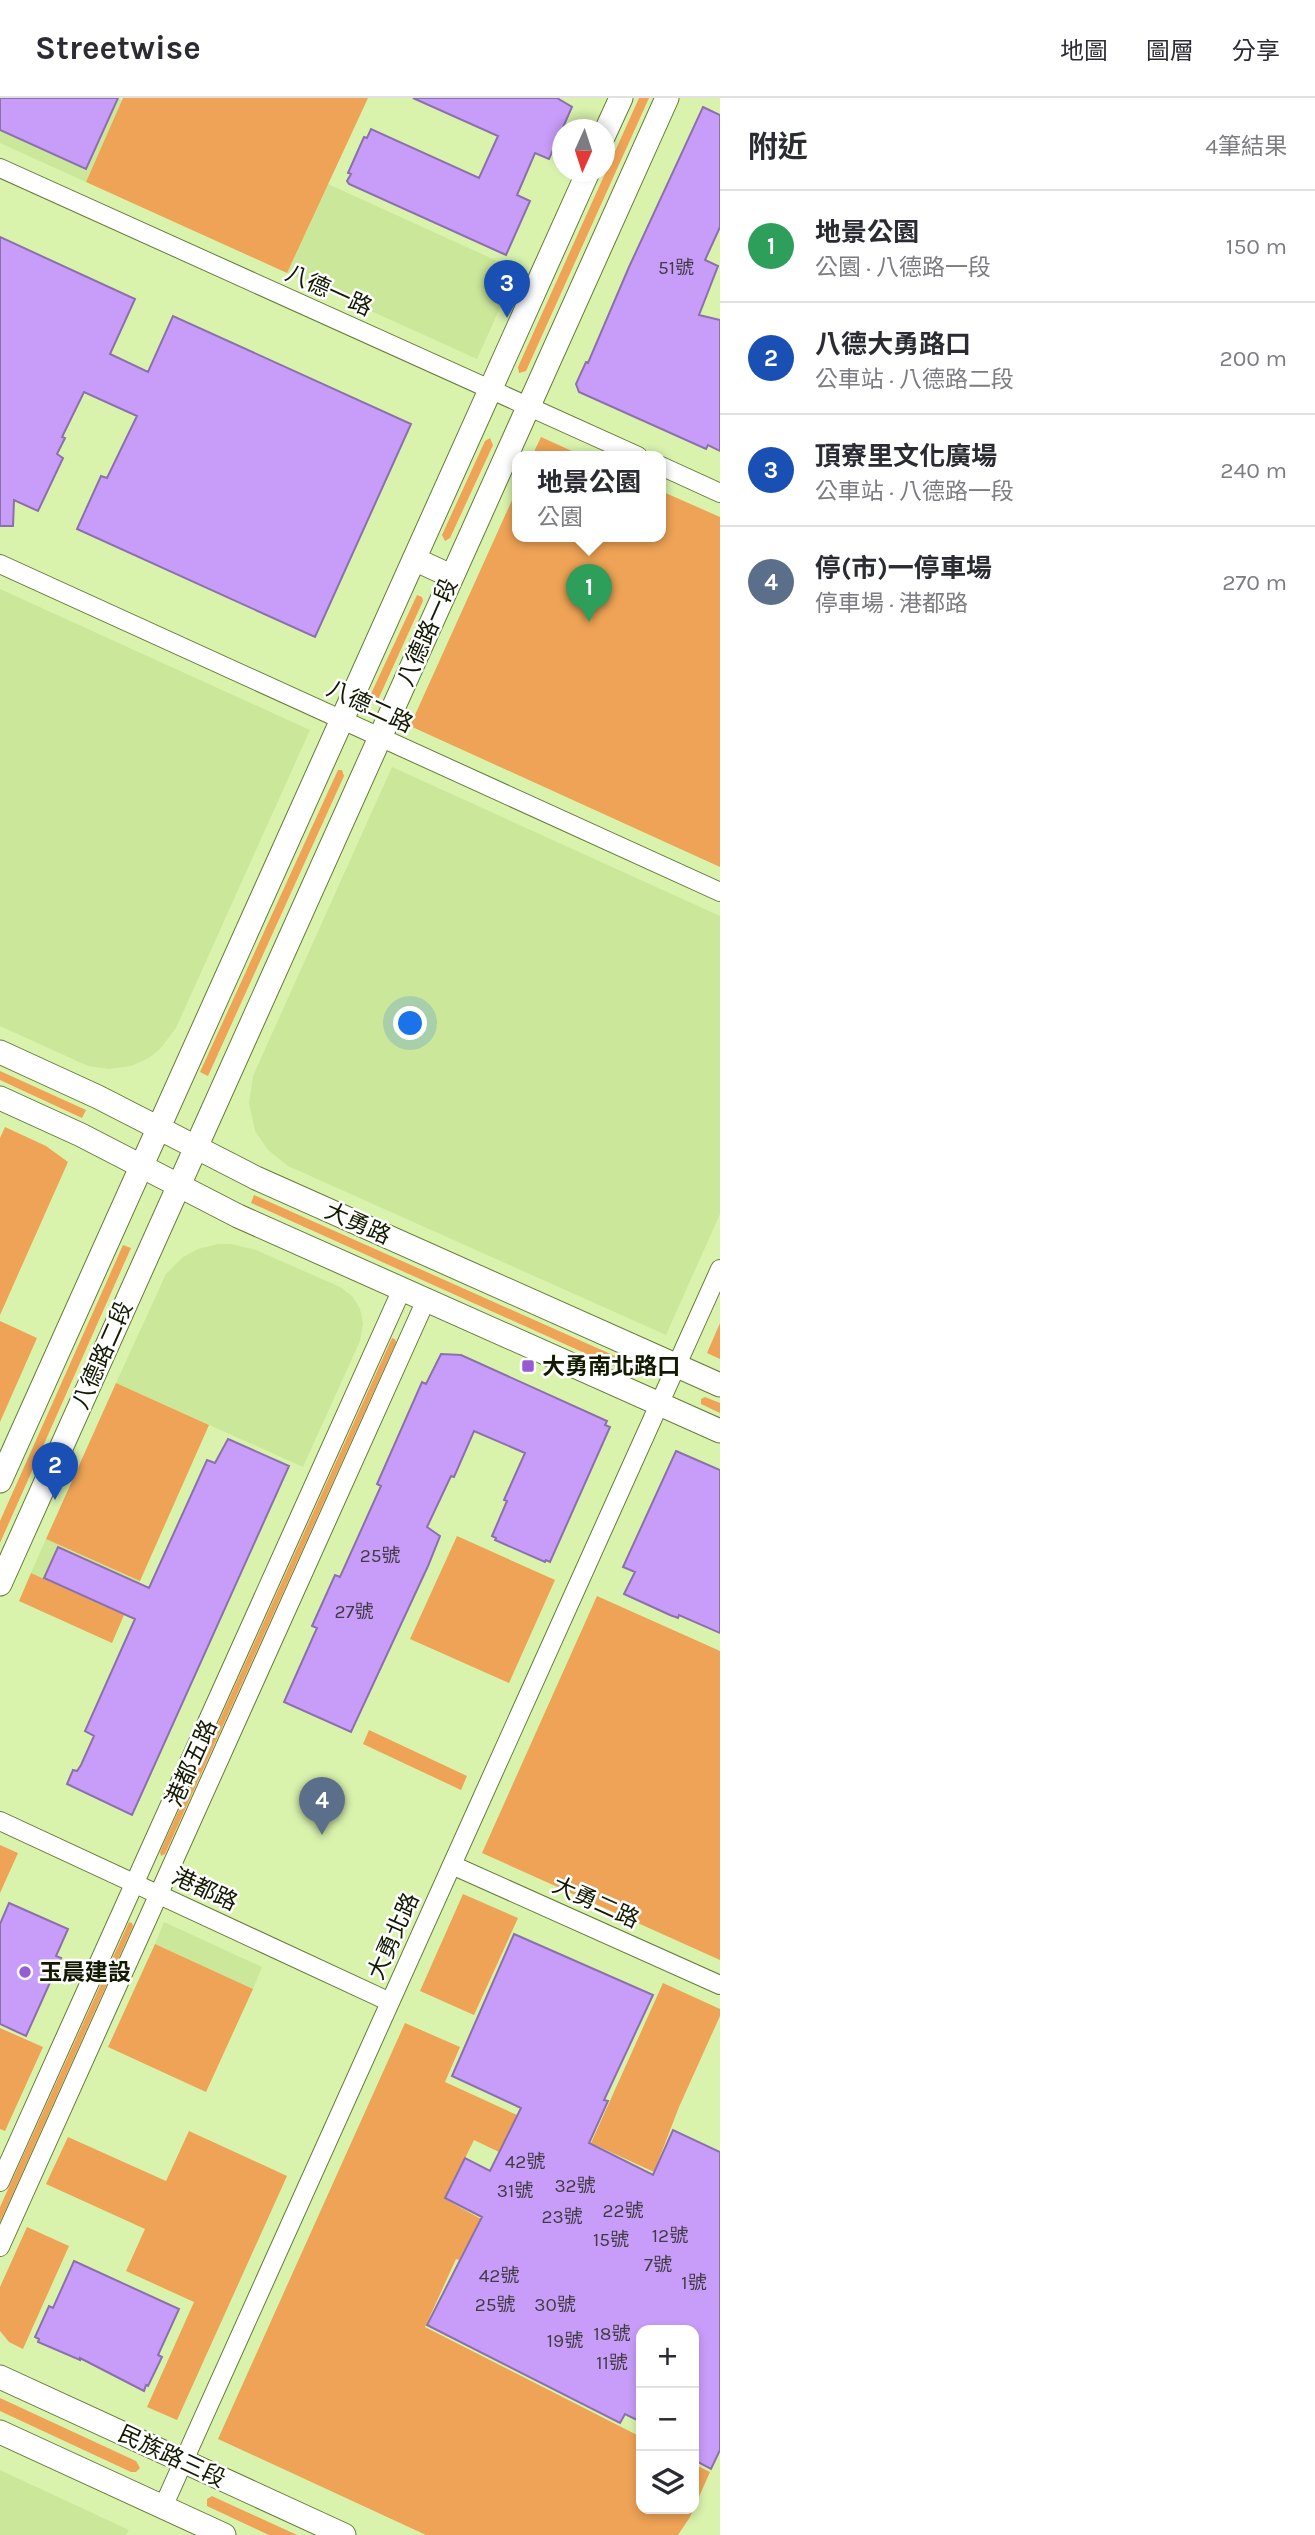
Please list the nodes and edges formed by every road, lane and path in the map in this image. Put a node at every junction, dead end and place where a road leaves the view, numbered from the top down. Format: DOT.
graph roads {
  1 [pos="621,98"];
  2 [pos="667,98"];
  3 [pos="611,119"];
  4 [pos="0,168"];
  5 [pos="583,182"];
  6 [pos="490,389"];
  7 [pos="528,406"];
  8 [pos="627,451"];
  9 [pos="666,468"];
  10 [pos="720,493"];
  11 [pos="414,559"];
  12 [pos="0,565"];
  13 [pos="452,576"];
  14 [pos="341,720"];
  15 [pos="379,737"];
  16 [pos="720,892"];
  17 [pos="0,1052"];
  18 [pos="0,1098"];
  19 [pos="149,1147"];
  20 [pos="186,1166"];
  21 [pos="720,1269"];
  22 [pos="402,1289"];
  23 [pos="426,1300"];
  24 [pos="668,1385"];
  25 [pos="720,1385"];
  26 [pos="720,1431"];
  27 [pos="0,1481"];
  28 [pos="0,1584"];
  29 [pos="0,1821"];
  30 [pos="452,1864"];
  31 [pos="135,1883"];
  32 [pos="159,1894"];
  33 [pos="720,1984"];
  34 [pos="390,2002"];
  35 [pos="0,2182"];
  36 [pos="0,2247"];
  37 [pos="0,2377"];
  38 [pos="0,2432"];
  39 [pos="183,2461"];
  40 [pos="163,2507"];
  41 [pos="224,2535"];
  42 [pos="344,2535"];
  1 -- 3 [label="street"];
  2 -- 7 [label="street, 八德路一段"];
  4 -- 6 [label="street, 八德一路"];
  5 -- 6 [label="street, 八德路一段"];
  6 -- 7 [label="street, 八德一路"];
  6 -- 11 [label="street, 八德路一段"];
  7 -- 8 [label="street, 八德一路"];
  7 -- 13 [label="street, 八德路一段"];
  9 -- 10 [label="street"];
  11 -- 13 [label="street"];
  11 -- 14 [label="street, 八德路一段"];
  12 -- 14 [label="street, 八德二路"];
  13 -- 15 [label="street, 八德路一段"];
  14 -- 15 [label="street, 八德二路"];
  14 -- 19 [label="street, 八德路一段"];
  15 -- 16 [label="street, 八德二路"];
  15 -- 20 [label="street, 八德路一段"];
  17 -- 19 [label="street, 大勇路"];
  18 -- 19 [label="street, 大勇路"];
  19 -- 20 [label="street, 大勇路"];
  19 -- 20 [label="street, 大勇路"];
  19 -- 27 [label="street, 八德路二段"];
  20 -- 22 [label="street, 大勇路"];
  20 -- 24 [label="street, 大勇路"];
  20 -- 28 [label="street, 八德路二段"];
  21 -- 24 [label="street, 大勇北路"];
  22 -- 23 [label="street, 大勇路"];
  22 -- 31 [label="street, 港都五路"];
  23 -- 24 [label="street, 大勇路"];
  23 -- 32 [label="street, 港都五路"];
  24 -- 25 [label="street, 大勇路"];
  24 -- 26 [label="street, 大勇路"];
  24 -- 30 [label="street, 大勇北路"];
  29 -- 31 [label="street, 港都路"];
  30 -- 33 [label="street, 大勇二路"];
  30 -- 34 [label="street, 大勇北路"];
  31 -- 32 [label="street, 港都路"];
  31 -- 35 [label="street, 港都五路"];
  32 -- 34 [label="street, 港都路"];
  32 -- 36 [label="street, 港都五路"];
  34 -- 39 [label="street, 大勇北路"];
  37 -- 39 [label="street, 民族路三段"];
  38 -- 40 [label="street"];
  39 -- 40 [label="street, 大勇北路"];
  39 -- 42 [label="street, 民族路三段"];
  40 -- 41 [label="street"];
}
